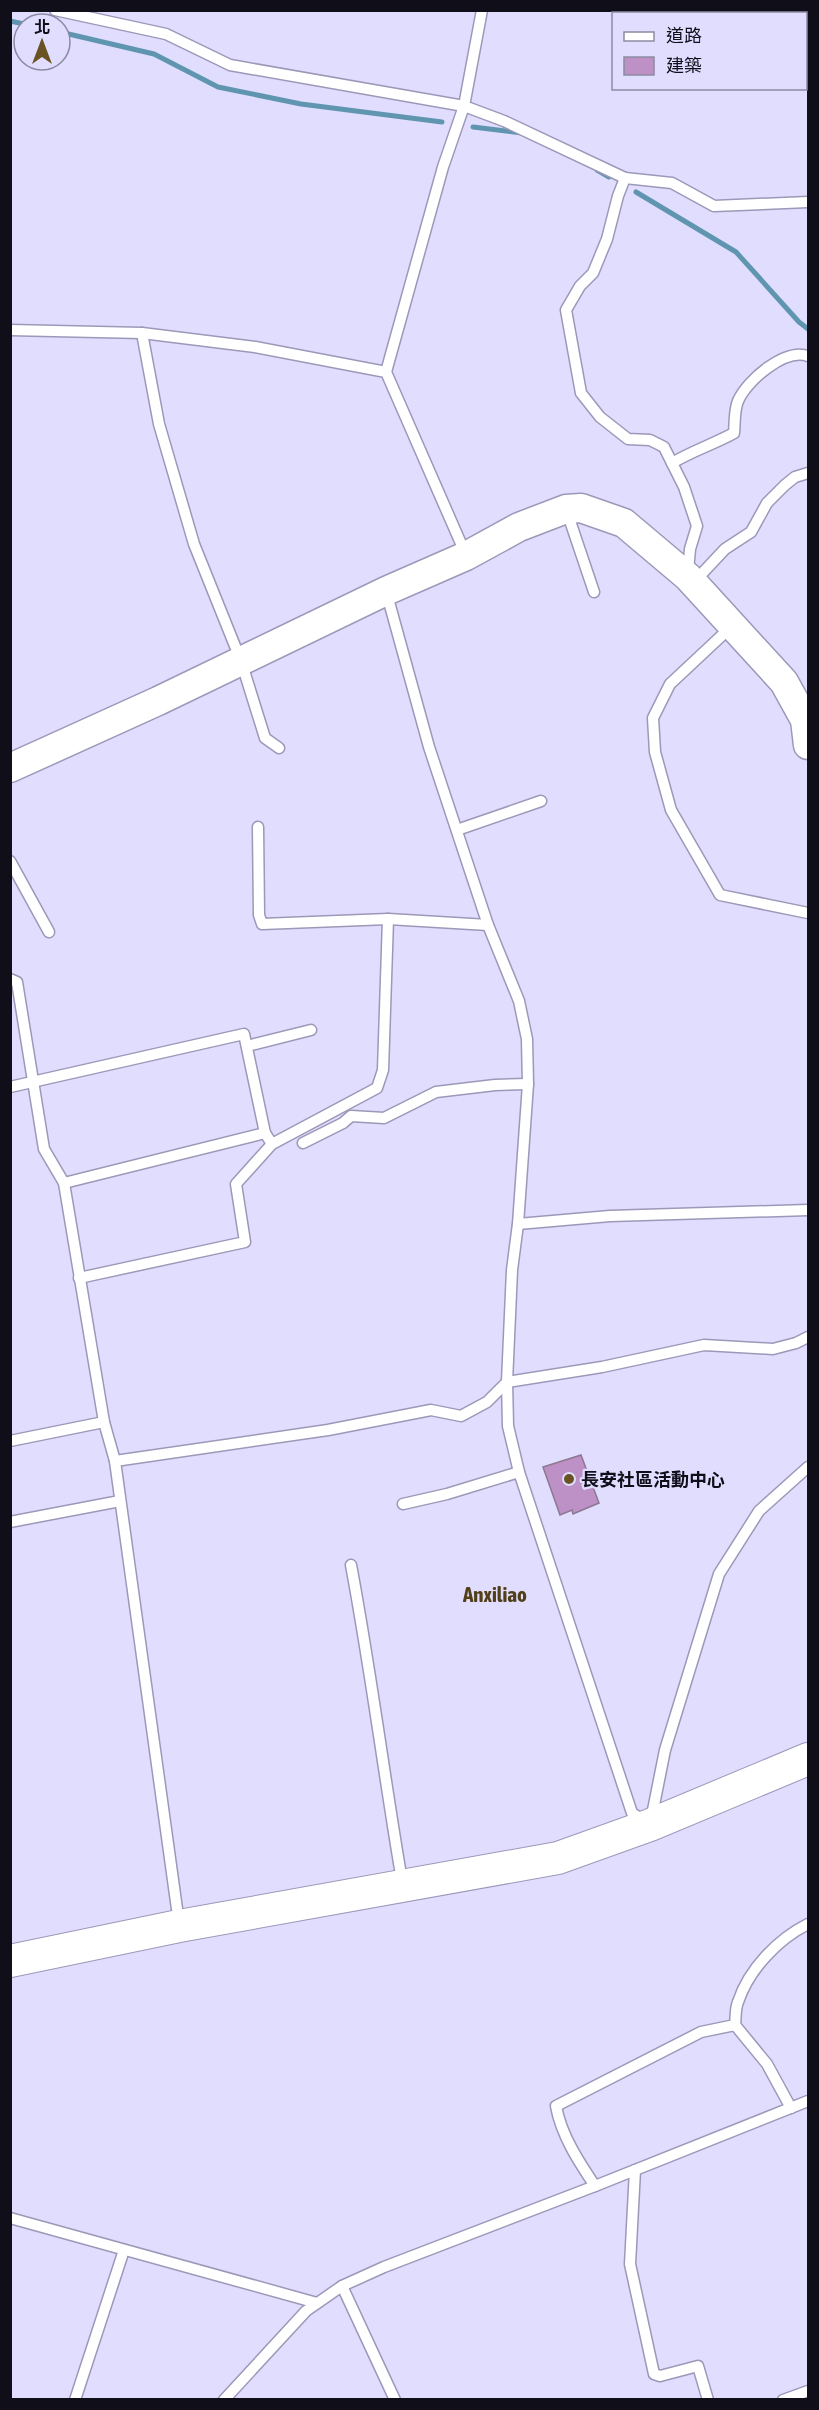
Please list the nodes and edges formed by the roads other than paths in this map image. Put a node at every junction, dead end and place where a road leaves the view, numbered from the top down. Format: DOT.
graph roads {
  1 [pos="55,10"];
  2 [pos="482,10"];
  3 [pos="464,106"];
  4 [pos="625,178"];
  5 [pos="808,202"];
  6 [pos="10,330"];
  7 [pos="142,333"];
  8 [pos="808,356"];
  9 [pos="386,372"];
  10 [pos="672,463"];
  11 [pos="808,473"];
  12 [pos="566,509"];
  13 [pos="466,556"];
  14 [pos="691,580"];
  15 [pos="386,591"];
  16 [pos="594,592"];
  17 [pos="732,626"];
  18 [pos="241,661"];
  19 [pos="808,745"];
  20 [pos="279,748"];
  21 [pos="10,768"];
  22 [pos="541,801"];
  23 [pos="258,827"];
  24 [pos="458,830"];
  25 [pos="10,861"];
  26 [pos="808,913"];
  27 [pos="388,919"];
  28 [pos="488,925"];
  29 [pos="50,932"];
  30 [pos="10,979"];
  31 [pos="311,1030"];
  32 [pos="247,1046"];
  33 [pos="35,1083"];
  34 [pos="528,1084"];
  35 [pos="10,1087"];
  36 [pos="265,1133"];
  37 [pos="303,1143"];
  38 [pos="272,1144"];
  39 [pos="64,1183"];
  40 [pos="808,1210"];
  41 [pos="518,1224"];
  42 [pos="79,1278"];
  43 [pos="808,1337"];
  44 [pos="507,1382"];
  45 [pos="104,1422"];
  46 [pos="10,1441"];
  47 [pos="115,1461"];
  48 [pos="808,1467"];
  49 [pos="519,1472"];
  50 [pos="120,1501"];
  51 [pos="403,1504"];
  52 [pos="10,1522"];
  53 [pos="351,1565"];
  54 [pos="808,1741"];
  55 [pos="808,1759"];
  56 [pos="646,1815"];
  57 [pos="400,1869"];
  58 [pos="177,1909"];
  59 [pos="808,1924"];
  60 [pos="10,1941"];
  61 [pos="10,1961"];
  62 [pos="735,2025"];
  63 [pos="808,2101"];
  64 [pos="791,2108"];
  65 [pos="635,2170"];
  66 [pos="595,2186"];
  67 [pos="10,2218"];
  68 [pos="123,2250"];
  69 [pos="342,2286"];
  70 [pos="317,2303"];
  71 [pos="808,2391"];
  72 [pos="75,2400"];
  73 [pos="224,2400"];
  74 [pos="394,2400"];
  75 [pos="708,2400"];
  76 [pos="783,2400"];
  1 -- 3 [label="lane"];
  2 -- 3 [label="lane"];
  3 -- 4 [label="lane"];
  3 -- 9 [label="lane"];
  4 -- 5 [label="lane"];
  4 -- 10 [label="lane"];
  6 -- 7 [label="lane"];
  7 -- 9 [label="lane"];
  7 -- 18 [label="lane"];
  8 -- 10 [label="lane"];
  9 -- 13 [label="lane"];
  10 -- 14 [label="lane"];
  11 -- 14 [label="lane"];
  12 -- 13 [label="street"];
  12 -- 14 [label="street"];
  12 -- 16 [label="lane"];
  13 -- 15 [label="street"];
  14 -- 17 [label="street"];
  15 -- 18 [label="street"];
  15 -- 24 [label="lane"];
  17 -- 19 [label="street"];
  17 -- 26 [label="lane"];
  18 -- 20 [label="lane"];
  18 -- 21 [label="street"];
  22 -- 24 [label="lane"];
  23 -- 27 [label="lane"];
  24 -- 28 [label="lane"];
  25 -- 29 [label="lane"];
  27 -- 28 [label="lane"];
  27 -- 38 [label="lane"];
  28 -- 34 [label="lane"];
  30 -- 33 [label="lane"];
  31 -- 32 [label="lane"];
  32 -- 33 [label="lane"];
  32 -- 36 [label="lane"];
  33 -- 35 [label="lane"];
  33 -- 39 [label="lane"];
  34 -- 37 [label="lane"];
  34 -- 41 [label="lane"];
  36 -- 38 [label="lane"];
  36 -- 39 [label="lane"];
  38 -- 42 [label="lane"];
  39 -- 42 [label="lane"];
  40 -- 41 [label="lane"];
  41 -- 44 [label="lane"];
  42 -- 45 [label="lane"];
  43 -- 44 [label="lane"];
  44 -- 47 [label="lane"];
  44 -- 49 [label="lane"];
  45 -- 46 [label="lane"];
  45 -- 47 [label="lane"];
  47 -- 50 [label="lane"];
  48 -- 56 [label="lane"];
  49 -- 51 [label="lane"];
  49 -- 56 [label="lane"];
  50 -- 52 [label="lane"];
  50 -- 58 [label="lane"];
  53 -- 57 [label="lane"];
  54 -- 56 [label="main road"];
  55 -- 56 [label="main road"];
  56 -- 57 [label="main road"];
  56 -- 61 [label="main road"];
  57 -- 58 [label="main road"];
  58 -- 60 [label="main road"];
  59 -- 62 [label="lane"];
  62 -- 64 [label="lane"];
  62 -- 66 [label="lane"];
  63 -- 64 [label="lane"];
  64 -- 65 [label="lane"];
  65 -- 66 [label="lane"];
  65 -- 75 [label="lane"];
  66 -- 69 [label="lane"];
  67 -- 68 [label="lane"];
  68 -- 70 [label="lane"];
  68 -- 72 [label="lane"];
  69 -- 70 [label="lane"];
  69 -- 74 [label="lane"];
  70 -- 73 [label="lane"];
  71 -- 76 [label="lane"];
}
